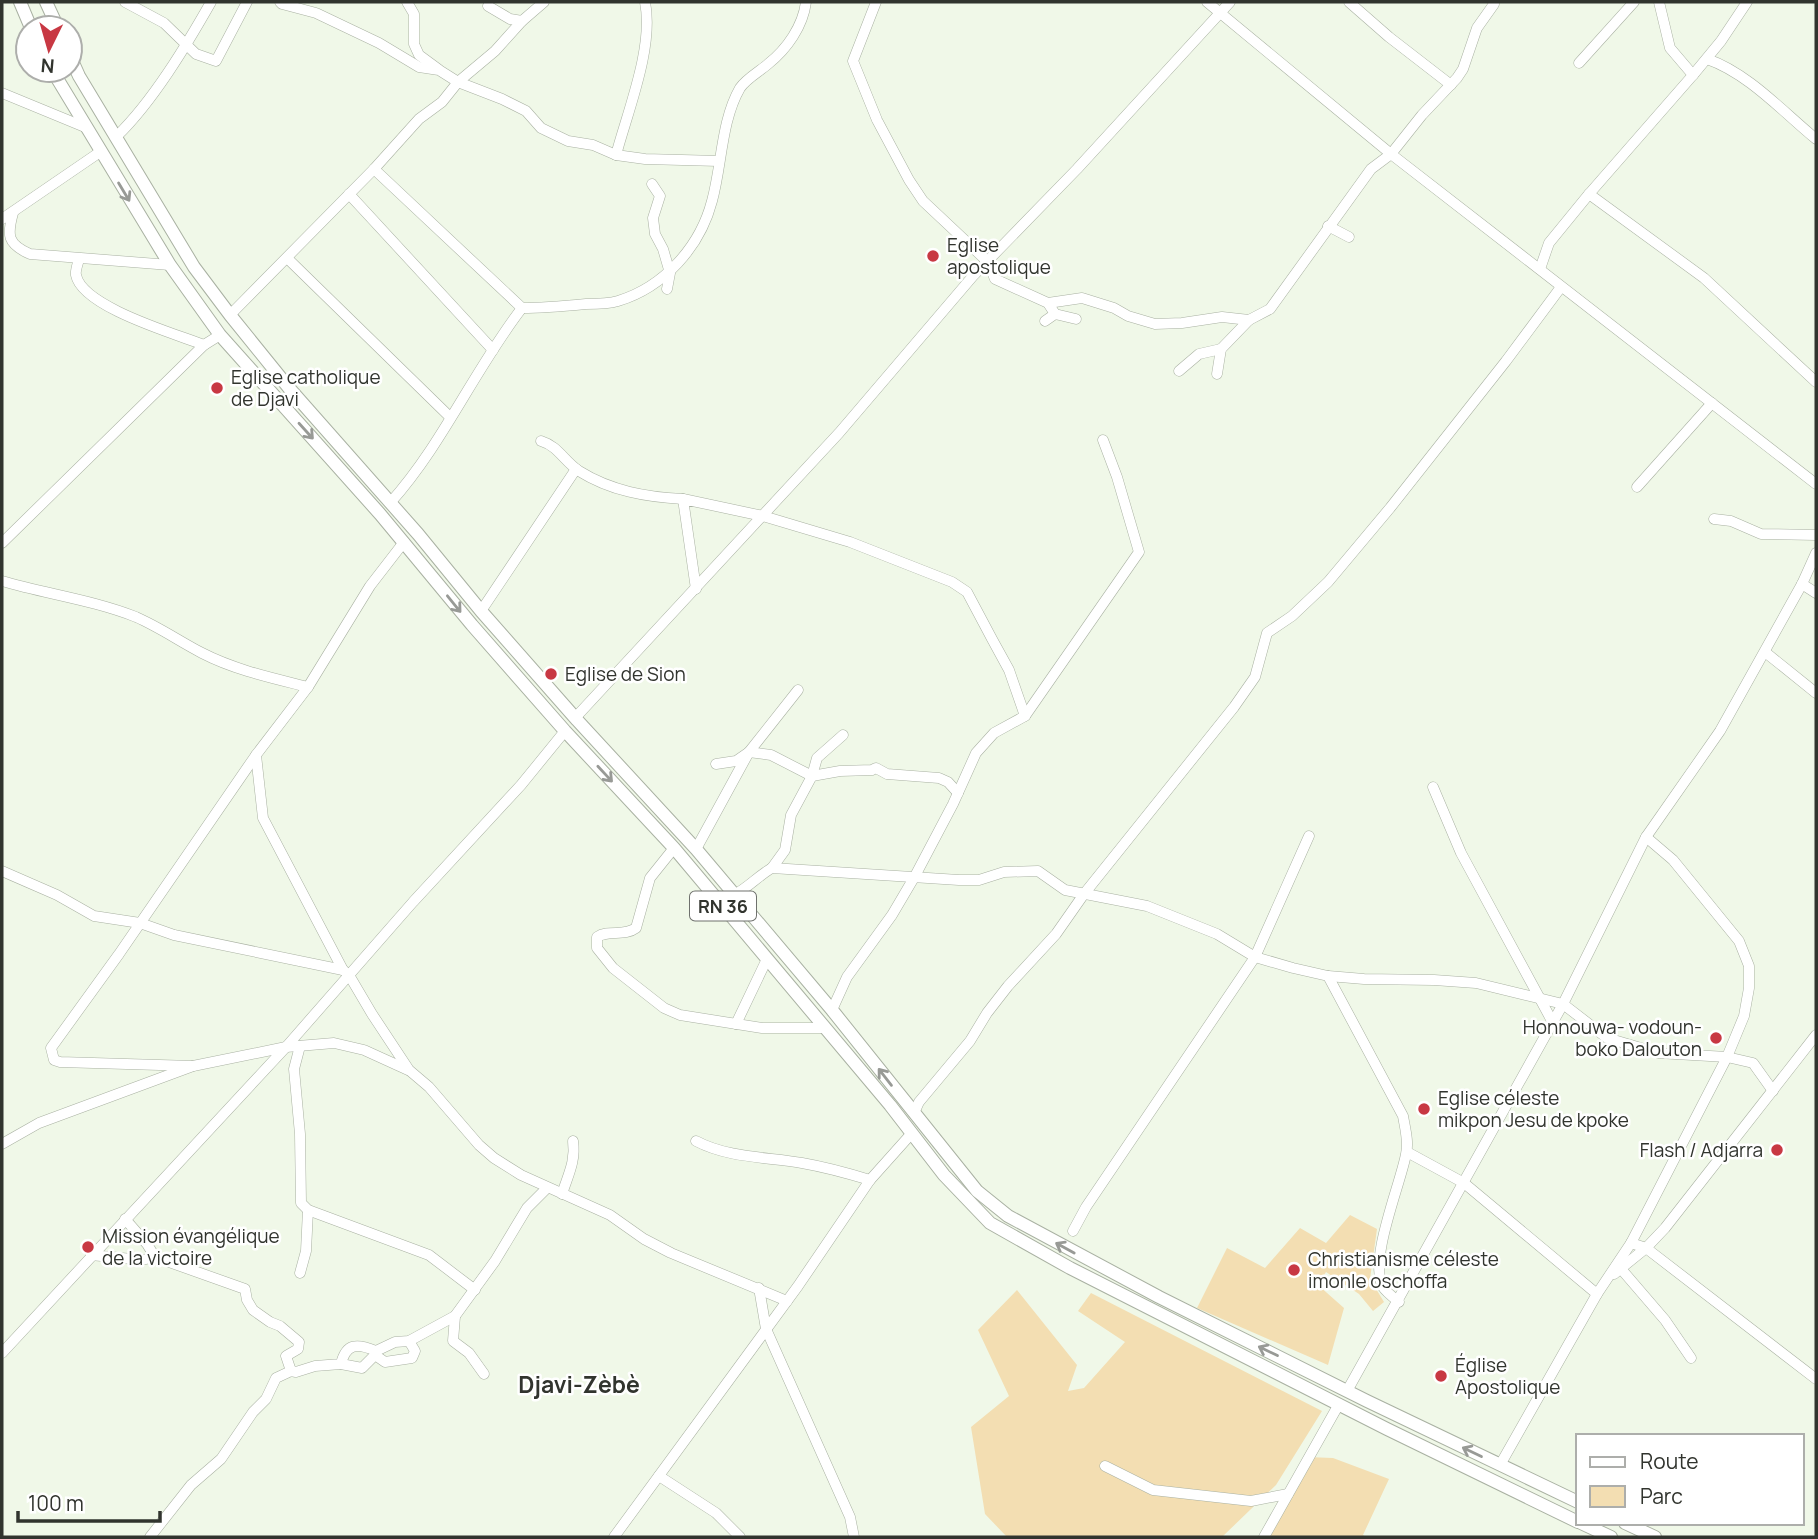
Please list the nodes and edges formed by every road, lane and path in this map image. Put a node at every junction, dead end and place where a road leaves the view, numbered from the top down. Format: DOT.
graph roads {
  1 [pos="125,2"];
  2 [pos="211,2"];
  3 [pos="247,2"];
  4 [pos="279,2"];
  5 [pos="407,2"];
  6 [pos="544,2"];
  7 [pos="645,2"];
  8 [pos="806,2"];
  9 [pos="876,2"];
  10 [pos="1207,2"];
  11 [pos="1230,2"];
  12 [pos="1349,2"];
  13 [pos="1634,2"];
  14 [pos="1659,2"];
  15 [pos="1747,2"];
  16 [pos="1494,4"];
  17 [pos="488,6"];
  18 [pos="1220,13"];
  19 [pos="522,21"];
  20 [pos="187,44"];
  21 [pos="1707,59"];
  22 [pos="1579,63"];
  23 [pos="439,70"];
  24 [pos="1693,75"];
  25 [pos="458,82"];
  26 [pos="60,84"];
  27 [pos="84,84"];
  28 [pos="1451,85"];
  29 [pos="2,93"];
  30 [pos="87,128"];
  31 [pos="117,136"];
  32 [pos="1816,139"];
  33 [pos="100,152"];
  34 [pos="1391,154"];
  35 [pos="616,155"];
  36 [pos="719,161"];
  37 [pos="374,169"];
  38 [pos="652,184"];
  39 [pos="349,194"];
  40 [pos="1589,194"];
  41 [pos="13,213"];
  42 [pos="2,219"];
  43 [pos="1328,226"];
  44 [pos="1349,237"];
  45 [pos="286,258"];
  46 [pos="79,259"];
  47 [pos="988,262"];
  48 [pos="170,265"];
  49 [pos="1540,269"];
  50 [pos="670,273"];
  51 [pos="1561,287"];
  52 [pos="667,289"];
  53 [pos="1048,303"];
  54 [pos="523,308"];
  55 [pos="1055,314"];
  56 [pos="230,315"];
  57 [pos="1076,319"];
  58 [pos="1249,320"];
  59 [pos="1045,321"];
  60 [pos="220,335"];
  61 [pos="204,345"];
  62 [pos="1222,349"];
  63 [pos="493,350"];
  64 [pos="1179,371"];
  65 [pos="1217,374"];
  66 [pos="1816,382"];
  67 [pos="1712,403"];
  68 [pos="450,417"];
  69 [pos="1104,440"];
  70 [pos="541,441"];
  71 [pos="576,469"];
  72 [pos="1816,484"];
  73 [pos="1637,487"];
  74 [pos="683,499"];
  75 [pos="390,503"];
  76 [pos="764,516"];
  77 [pos="1714,519"];
  78 [pos="1816,535"];
  79 [pos="404,542"];
  80 [pos="2,543"];
  81 [pos="1816,553"];
  82 [pos="2,581"];
  83 [pos="1802,584"];
  84 [pos="696,589"];
  85 [pos="1816,593"];
  86 [pos="481,611"];
  87 [pos="1765,652"];
  88 [pos="308,687"];
  89 [pos="798,690"];
  90 [pos="1816,693"];
  91 [pos="1025,716"];
  92 [pos="575,718"];
  93 [pos="565,731"];
  94 [pos="843,735"];
  95 [pos="749,752"];
  96 [pos="256,755"];
  97 [pos="716,764"];
  98 [pos="812,776"];
  99 [pos="1433,787"];
  100 [pos="958,793"];
  101 [pos="1309,835"];
  102 [pos="1646,837"];
  103 [pos="674,848"];
  104 [pos="695,849"];
  105 [pos="772,868"];
  106 [pos="2,872"];
  107 [pos="915,876"];
  108 [pos="1084,894"];
  109 [pos="734,895"];
  110 [pos="140,923"];
  111 [pos="1255,957"];
  112 [pos="767,959"];
  113 [pos="346,972"];
  114 [pos="1328,975"];
  115 [pos="1540,997"];
  116 [pos="1563,1004"];
  117 [pos="832,1010"];
  118 [pos="1552,1021"];
  119 [pos="736,1024"];
  120 [pos="825,1028"];
  121 [pos="1816,1035"];
  122 [pos="300,1046"];
  123 [pos="286,1047"];
  124 [pos="1727,1057"];
  125 [pos="193,1066"];
  126 [pos="409,1070"];
  127 [pos="1773,1091"];
  128 [pos="914,1114"];
  129 [pos="912,1133"];
  130 [pos="573,1141"];
  131 [pos="696,1141"];
  132 [pos="2,1144"];
  133 [pos="1407,1152"];
  134 [pos="870,1180"];
  135 [pos="1464,1183"];
  136 [pos="547,1188"];
  137 [pos="562,1194"];
  138 [pos="308,1210"];
  139 [pos="125,1219"];
  140 [pos="1073,1231"];
  141 [pos="1631,1242"];
  142 [pos="1646,1248"];
  143 [pos="91,1255"];
  144 [pos="155,1257"];
  145 [pos="1622,1270"];
  146 [pos="300,1273"];
  147 [pos="1610,1276"];
  148 [pos="759,1288"];
  149 [pos="475,1290"];
  150 [pos="1597,1294"];
  151 [pos="787,1301"];
  152 [pos="1399,1302"];
  153 [pos="455,1316"];
  154 [pos="766,1329"];
  155 [pos="409,1340"];
  156 [pos="2,1353"];
  157 [pos="375,1353"];
  158 [pos="1691,1358"];
  159 [pos="341,1364"];
  160 [pos="291,1371"];
  161 [pos="484,1374"];
  162 [pos="1816,1379"];
  163 [pos="1347,1391"];
  164 [pos="1339,1404"];
  165 [pos="1500,1465"];
  166 [pos="1105,1466"];
  167 [pos="659,1476"];
  168 [pos="1288,1494"];
  169 [pos="1576,1501"];
  170 [pos="1576,1520"];
  171 [pos="1586,1525"];
  172 [pos="1629,1525"];
  173 [pos="150,1537"];
  174 [pos="614,1537"];
  175 [pos="740,1537"];
  176 [pos="854,1537"];
  177 [pos="1264,1537"];
  178 [pos="1611,1537"];
  179 [pos="1655,1537"];
  1 -- 20 [label="street"];
  2 -- 20 [label="street"];
  3 -- 20 [label="street"];
  4 -- 23 [label="street"];
  5 -- 23 [label="street"];
  6 -- 19 [label="street"];
  7 -- 35 [label="street"];
  8 -- 36 [label="street"];
  9 -- 47 [label="street"];
  10 -- 18 [label="street"];
  11 -- 18 [label="street"];
  12 -- 28 [label="street"];
  13 -- 22 [label="street"];
  14 -- 24 [label="street"];
  15 -- 21 [label="street"];
  16 -- 28 [label="street"];
  17 -- 19 [label="street"];
  18 -- 34 [label="street"];
  18 -- 47 [label="street"];
  19 -- 25 [label="street"];
  20 -- 31 [label="street"];
  21 -- 24 [label="street"];
  21 -- 32 [label="street"];
  23 -- 25 [label="street"];
  24 -- 40 [label="street"];
  25 -- 35 [label="street"];
  25 -- 37 [label="street"];
  26 -- 30 [label="main road, RN 36"];
  27 -- 31 [label="main road, RN 36"];
  28 -- 34 [label="street"];
  29 -- 30 [label="street"];
  30 -- 33 [label="main road, RN 36"];
  31 -- 56 [label="main road, RN 36"];
  33 -- 41 [label="street"];
  33 -- 48 [label="main road, RN 36, one-way"];
  34 -- 43 [label="street"];
  34 -- 49 [label="street"];
  35 -- 36 [label="street"];
  36 -- 50 [label="street"];
  37 -- 39 [label="street"];
  37 -- 54 [label="street"];
  38 -- 50 [label="street"];
  39 -- 45 [label="street"];
  39 -- 63 [label="street"];
  40 -- 49 [label="street"];
  40 -- 66 [label="street"];
  41 -- 42 [label="street"];
  41 -- 46 [label="street"];
  43 -- 44 [label="street"];
  43 -- 58 [label="street"];
  45 -- 56 [label="street"];
  45 -- 68 [label="street"];
  46 -- 48 [label="street"];
  46 -- 61 [label="street"];
  47 -- 53 [label="street"];
  47 -- 76 [label="street"];
  48 -- 60 [label="main road, RN 36"];
  49 -- 51 [label="street"];
  50 -- 52 [label="street"];
  50 -- 54 [label="street"];
  51 -- 67 [label="street"];
  51 -- 108 [label="street"];
  53 -- 55 [label="street"];
  53 -- 58 [label="street"];
  54 -- 63 [label="street"];
  55 -- 57 [label="street"];
  55 -- 59 [label="street"];
  56 -- 75 [label="main road, RN 36"];
  58 -- 62 [label="street"];
  60 -- 61 [label="street"];
  60 -- 79 [label="main road, RN 36, one-way"];
  61 -- 80 [label="street"];
  62 -- 64 [label="street"];
  62 -- 65 [label="street"];
  63 -- 68 [label="street"];
  67 -- 72 [label="street"];
  67 -- 73 [label="street"];
  68 -- 75 [label="street"];
  69 -- 91 [label="street"];
  70 -- 71 [label="street"];
  71 -- 74 [label="street"];
  71 -- 86 [label="street"];
  74 -- 76 [label="street"];
  74 -- 84 [label="street"];
  75 -- 86 [label="main road, RN 36"];
  76 -- 84 [label="street"];
  76 -- 91 [label="street"];
  77 -- 78 [label="street"];
  79 -- 88 [label="street"];
  79 -- 93 [label="main road, RN 36, one-way"];
  81 -- 83 [label="street"];
  82 -- 88 [label="street"];
  83 -- 85 [label="street"];
  83 -- 87 [label="street"];
  84 -- 92 [label="street"];
  86 -- 92 [label="main road, RN 36"];
  87 -- 90 [label="street"];
  87 -- 102 [label="street"];
  88 -- 96 [label="street"];
  89 -- 95 [label="street"];
  91 -- 100 [label="street"];
  92 -- 104 [label="main road, RN 36"];
  93 -- 103 [label="main road, RN 36, one-way"];
  93 -- 113 [label="street"];
  94 -- 98 [label="street"];
  95 -- 97 [label="street"];
  95 -- 98 [label="street"];
  95 -- 104 [label="street"];
  96 -- 110 [label="street"];
  96 -- 113 [label="street"];
  98 -- 100 [label="street"];
  98 -- 105 [label="street"];
  99 -- 115 [label="street"];
  100 -- 107 [label="street"];
  101 -- 111 [label="street"];
  102 -- 116 [label="street"];
  102 -- 124 [label="street"];
  103 -- 112 [label="main road, RN 36"];
  103 -- 119 [label="street"];
  104 -- 109 [label="main road, RN 36"];
  105 -- 107 [label="street"];
  105 -- 109 [label="street"];
  106 -- 110 [label="street"];
  107 -- 108 [label="street"];
  107 -- 117 [label="street"];
  108 -- 111 [label="street"];
  108 -- 128 [label="street"];
  109 -- 117 [label="main road, RN 36"];
  110 -- 113 [label="street"];
  110 -- 125 [label="street"];
  111 -- 114 [label="street"];
  111 -- 140 [label="street"];
  112 -- 119 [label="street"];
  112 -- 120 [label="main road, RN 36"];
  113 -- 123 [label="street"];
  113 -- 126 [label="street"];
  114 -- 115 [label="street"];
  114 -- 133 [label="street"];
  115 -- 116 [label="street"];
  115 -- 118 [label="street"];
  116 -- 118 [label="street"];
  116 -- 124 [label="street"];
  128 -- 117 [label="main road, RN 36, one-way"];
  118 -- 135 [label="street"];
  119 -- 120 [label="street"];
  120 -- 129 [label="main road, RN 36"];
  121 -- 127 [label="street"];
  122 -- 123 [label="street"];
  122 -- 126 [label="street"];
  122 -- 138 [label="street"];
  123 -- 125 [label="street"];
  123 -- 139 [label="street"];
  124 -- 127 [label="street"];
  124 -- 141 [label="street"];
  125 -- 132 [label="street"];
  126 -- 136 [label="street"];
  127 -- 142 [label="street"];
  163 -- 128 [label="main road, RN 36, one-way"];
  129 -- 134 [label="street"];
  129 -- 164 [label="main road, RN 36"];
  130 -- 137 [label="street"];
  131 -- 134 [label="street"];
  133 -- 135 [label="street"];
  133 -- 152 [label="street"];
  134 -- 151 [label="street"];
  135 -- 150 [label="street"];
  135 -- 152 [label="street"];
  136 -- 137 [label="street"];
  136 -- 149 [label="street"];
  137 -- 148 [label="street"];
  138 -- 146 [label="street"];
  138 -- 149 [label="street"];
  139 -- 143 [label="street"];
  139 -- 144 [label="street"];
  141 -- 142 [label="street"];
  141 -- 147 [label="street"];
  142 -- 145 [label="street"];
  142 -- 162 [label="street"];
  143 -- 144 [label="street"];
  143 -- 156 [label="street"];
  144 -- 160 [label="street"];
  145 -- 147 [label="street"];
  145 -- 158 [label="street"];
  147 -- 150 [label="street"];
  148 -- 151 [label="street"];
  148 -- 154 [label="street"];
  149 -- 153 [label="street"];
  150 -- 165 [label="street"];
  151 -- 154 [label="street"];
  152 -- 163 [label="street"];
  153 -- 155 [label="street"];
  153 -- 161 [label="street"];
  154 -- 167 [label="street"];
  154 -- 176 [label="street"];
  155 -- 157 [label="street"];
  155 -- 157 [label="street"];
  157 -- 159 [label="street"];
  157 -- 159 [label="street"];
  159 -- 160 [label="street"];
  160 -- 173 [label="street"];
  165 -- 163 [label="main road, RN 36, one-way"];
  164 -- 168 [label="street"];
  164 -- 170 [label="main road, RN 36"];
  165 -- 169 [label="main road, RN 36"];
  166 -- 168 [label="street"];
  167 -- 174 [label="street"];
  167 -- 175 [label="street"];
  168 -- 177 [label="street"];
  171 -- 178 [label="main road, RN 36"];
  172 -- 179 [label="main road"];
}
